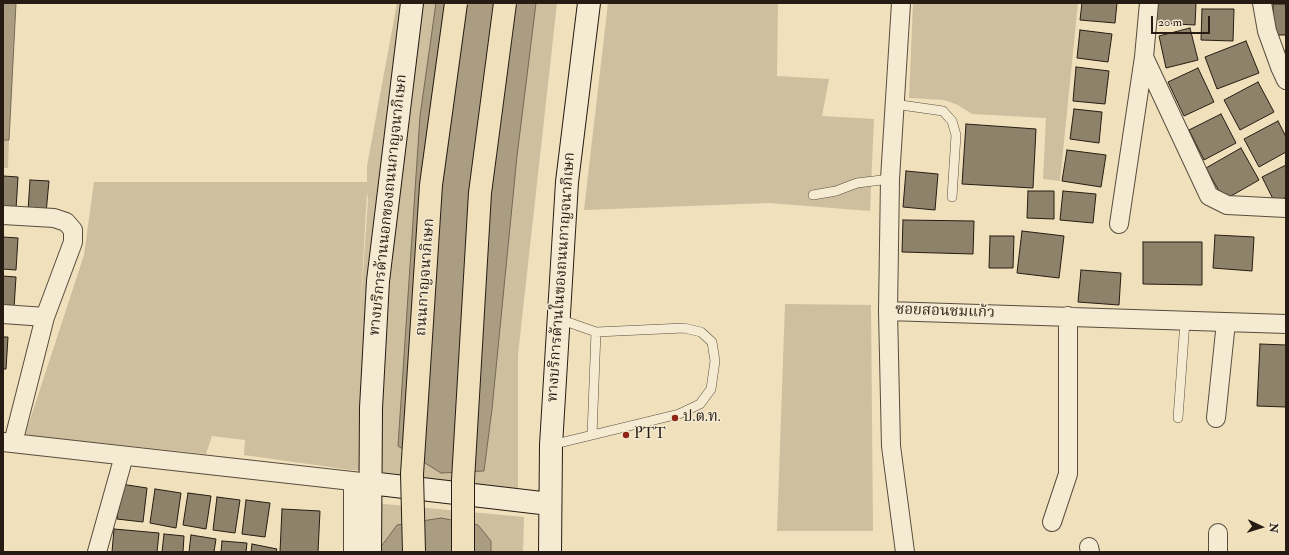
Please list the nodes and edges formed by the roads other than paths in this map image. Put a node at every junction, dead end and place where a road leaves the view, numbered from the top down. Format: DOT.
graph roads {
  1 [pos="412,3"];
  2 [pos="456,3"];
  3 [pos="505,3"];
  4 [pos="589,3"];
  5 [pos="901,3"];
  6 [pos="1148,3"];
  7 [pos="1262,3"];
  8 [pos="1144,57"];
  9 [pos="1286,80"];
  10 [pos="894,104"];
  11 [pos="890,179"];
  12 [pos="813,195"];
  13 [pos="952,197"];
  14 [pos="1286,208"];
  15 [pos="3,215"];
  16 [pos="1119,224"];
  17 [pos="888,311"];
  18 [pos="3,314"];
  19 [pos="1068,316"];
  20 [pos="45,317"];
  21 [pos="557,319"];
  22 [pos="1185,321"];
  23 [pos="1226,322"];
  24 [pos="1286,324"];
  25 [pos="596,332"];
  26 [pos="1178,418"];
  27 [pos="1216,418"];
  28 [pos="592,435"];
  29 [pos="8,442"];
  30 [pos="551,445"];
  31 [pos="124,456"];
  32 [pos="362,482"];
  33 [pos="550,504"];
  34 [pos="1052,522"];
  35 [pos="1218,533"];
  36 [pos="97,552"];
  37 [pos="353,552"];
  38 [pos="370,552"];
  39 [pos="414,552"];
  40 [pos="463,552"];
  41 [pos="550,552"];
  42 [pos="905,552"];
  43 [pos="1218,552"];
  1 -- 32 [label="main road, ทางบริการด้านนอกของถนนกาญจนาภิเษก"];
  2 -- 39 [label="highway, ถนนกาญจนาภิเษก, bridge"];
  3 -- 40 [label="highway, bridge"];
  4 -- 21 [label="main road, ทางบริการด้านในของถนนกาญจนาภิเษก"];
  5 -- 10 [label="street, ซอยสอนชมแก้ว"];
  6 -- 8 [label="street"];
  7 -- 9 [label="street"];
  8 -- 14 [label="street"];
  8 -- 16 [label="street"];
  10 -- 11 [label="street, ซอยสอนชมแก้ว"];
  10 -- 13 [label="lane"];
  11 -- 12 [label="lane"];
  11 -- 17 [label="street, ซอยสอนชมแก้ว"];
  15 -- 20 [label="street"];
  17 -- 19 [label="street, ซอยสอนชมแก้ว"];
  17 -- 42 [label="street"];
  18 -- 20 [label="street"];
  19 -- 22 [label="street, ซอยสอนชมแก้ว"];
  19 -- 34 [label="street"];
  20 -- 29 [label="street"];
  21 -- 25 [label="lane"];
  21 -- 30 [label="main road, ทางบริการด้านในของถนนกาญจนาภิเษก"];
  22 -- 23 [label="street, ซอยสอนชมแก้ว"];
  22 -- 26 [label="lane"];
  23 -- 24 [label="street, ซอยสอนชมแก้ว"];
  23 -- 27 [label="street"];
  25 -- 28 [label="lane"];
  25 -- 28 [label="lane"];
  28 -- 30 [label="lane"];
  29 -- 31 [label="street"];
  30 -- 33 [label="main road, ทางบริการด้านในของถนนกาญจนาภิเษก"];
  31 -- 32 [label="street"];
  31 -- 36 [label="street"];
  32 -- 33 [label="main road"];
  32 -- 37 [label="street"];
  32 -- 38 [label="main road, ทางบริการด้านนอกของถนนกาญจนาภิเษก"];
  33 -- 41 [label="main road, ทางบริการด้านในของถนนกาญจนาภิเษก"];
  35 -- 43 [label="street"];
}
